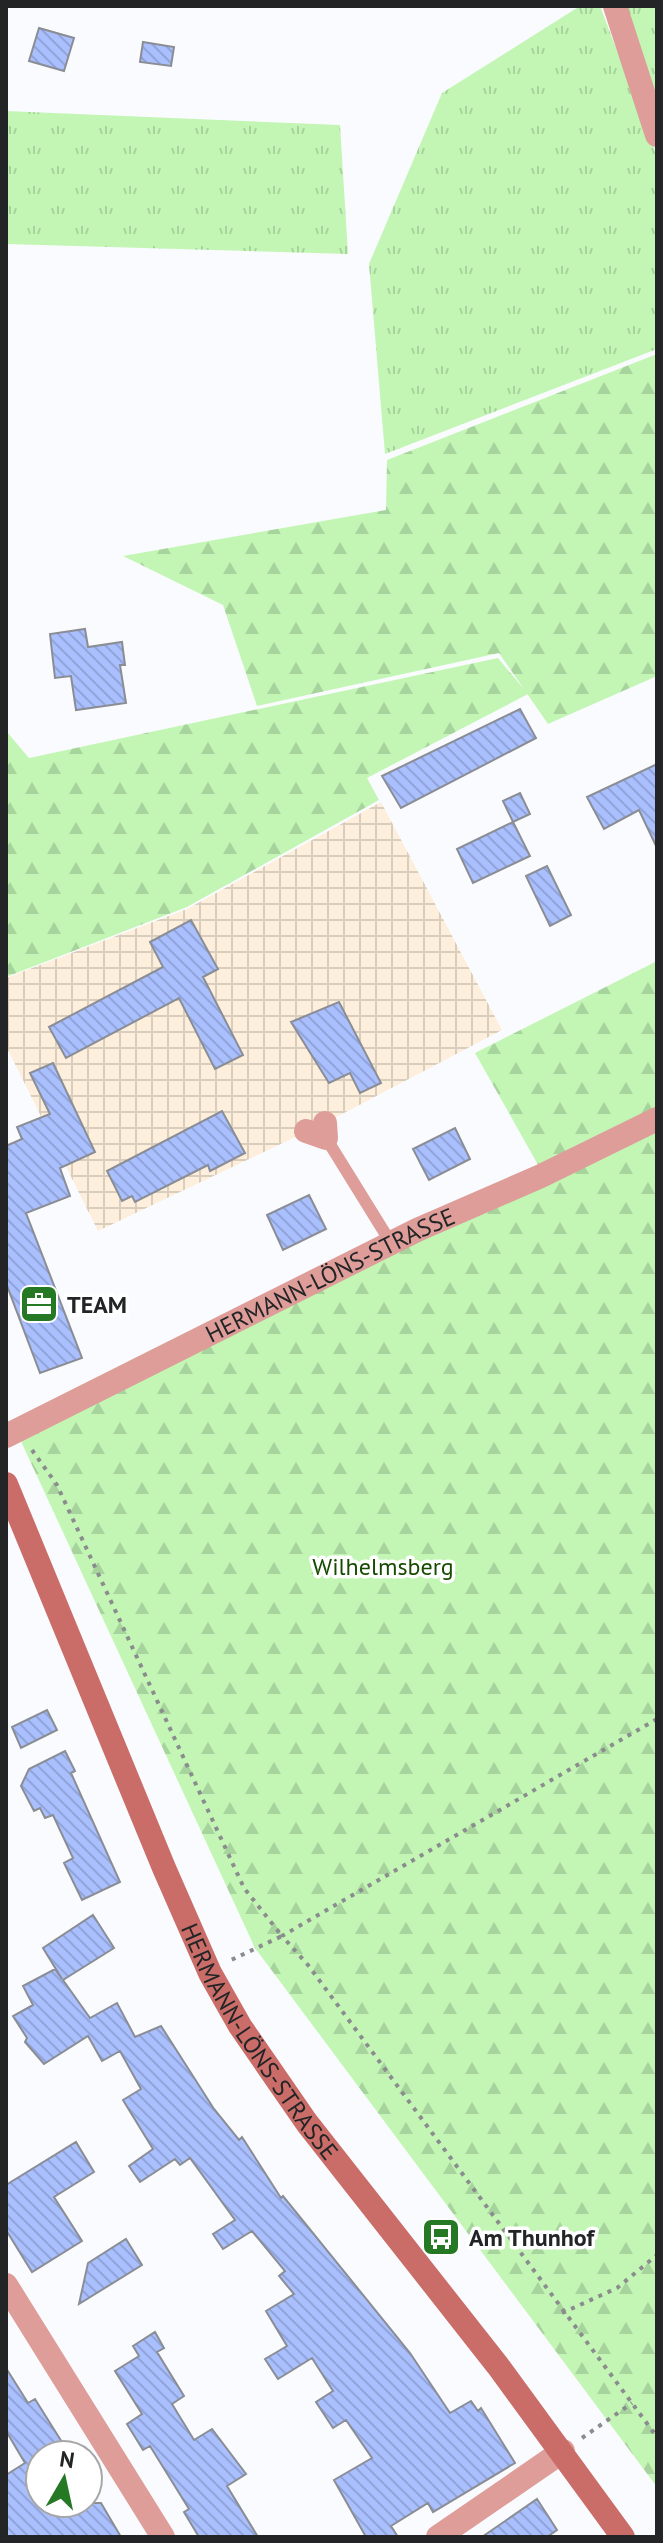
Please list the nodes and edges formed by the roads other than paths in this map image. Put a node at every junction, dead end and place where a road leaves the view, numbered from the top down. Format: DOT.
graph roads {
  1 [pos="615,6"];
  2 [pos="657,135"];
  3 [pos="657,1119"];
  4 [pos="319,1131"];
  5 [pos="391,1243"];
  6 [pos="12,1433"];
  7 [pos="6,1484"];
  8 [pos="6,2285"];
  9 [pos="563,2451"];
  10 [pos="163,2537"];
  11 [pos="438,2537"];
  12 [pos="623,2537"];
  1 -- 2 [label="street"];
  3 -- 5 [label="street, HERMANN-LÖNS-STRASSE"];
  4 -- 5 [label="lane"];
  5 -- 6 [label="street, HERMANN-LÖNS-STRASSE"];
  7 -- 9 [label="street, HERMANN-LÖNS-STRASSE"];
  8 -- 10 [label="street"];
  9 -- 11 [label="street"];
  9 -- 12 [label="street, HERMANN-LÖNS-STRASSE"];
}
